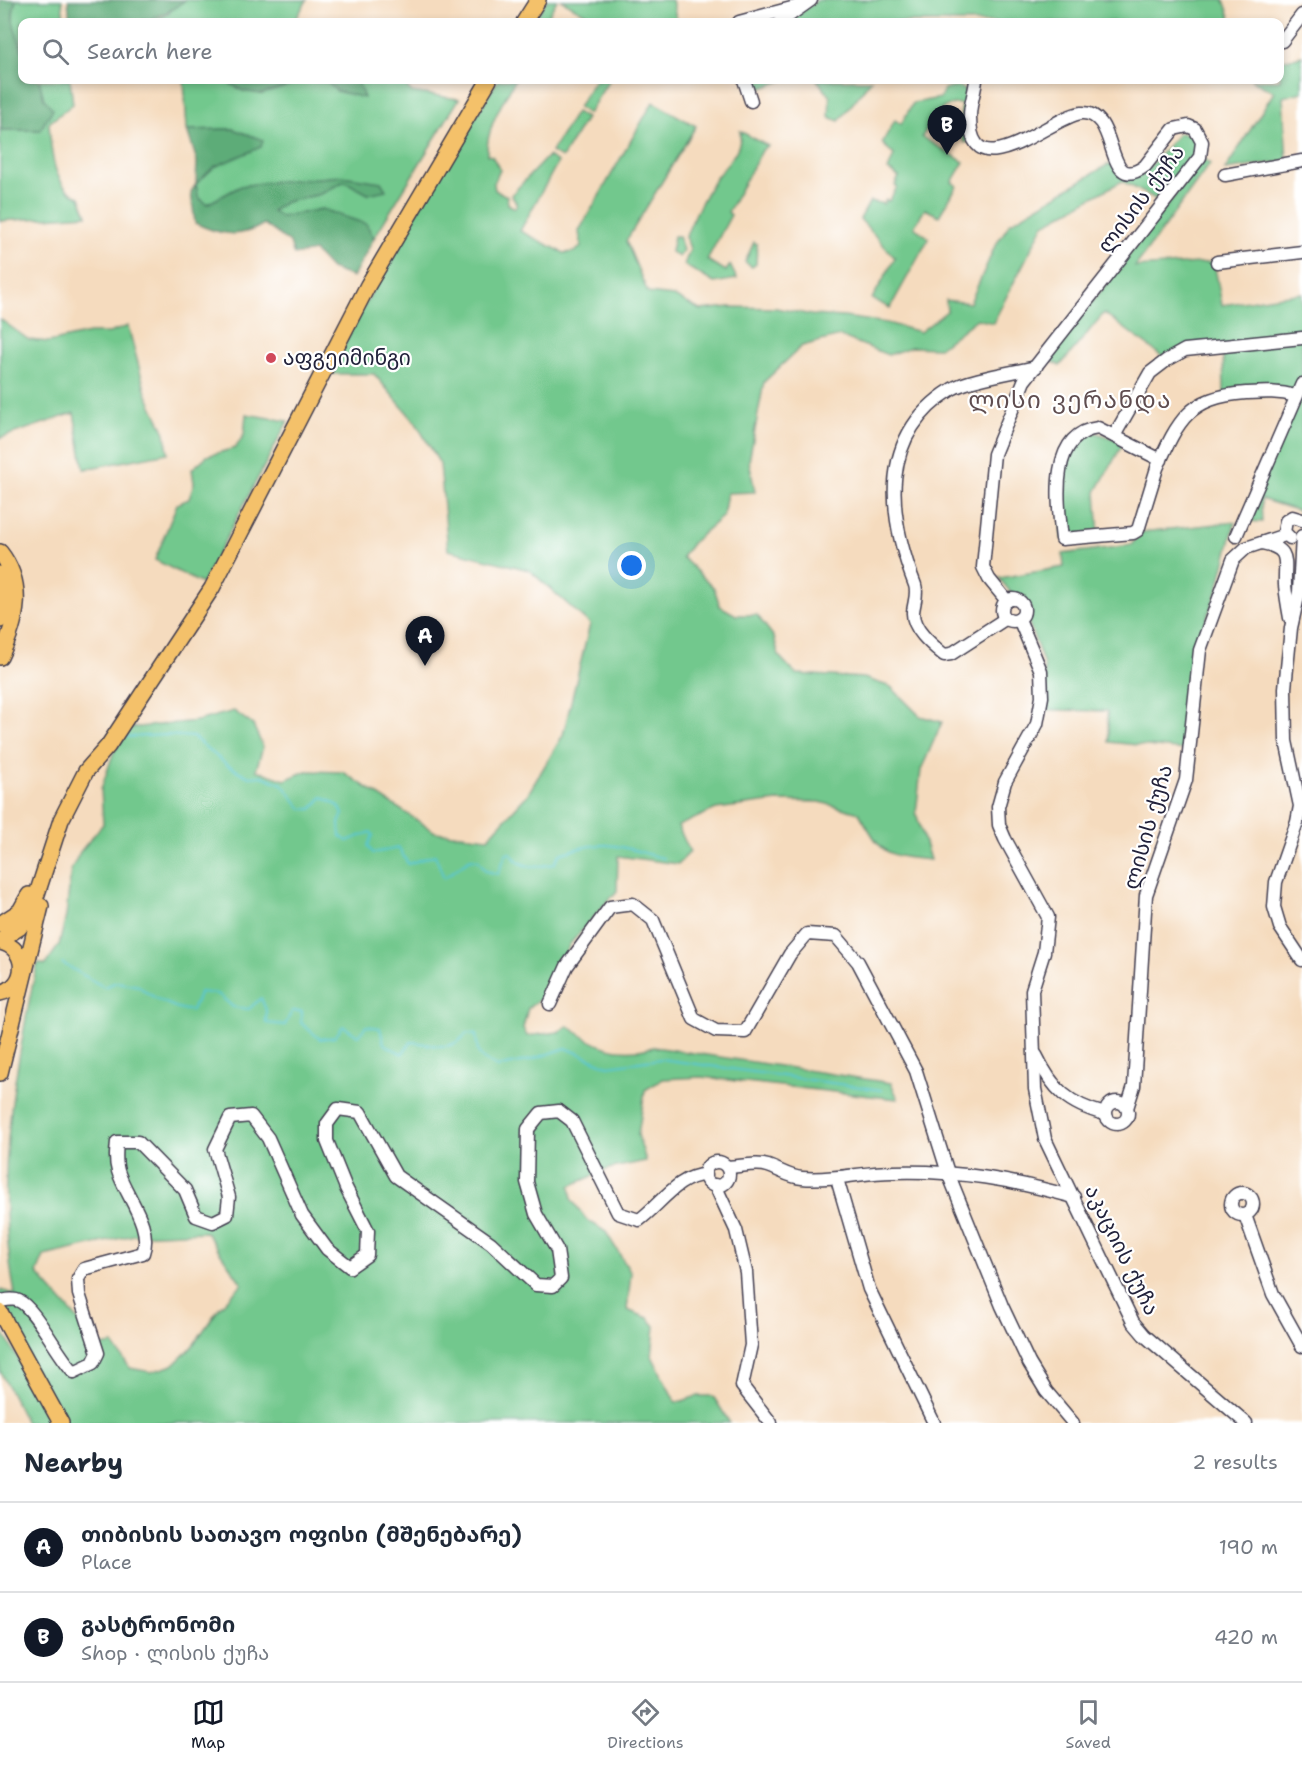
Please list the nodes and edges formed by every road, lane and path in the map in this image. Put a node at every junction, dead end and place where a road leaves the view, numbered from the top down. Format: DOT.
graph roads {
  1 [pos="538,0"];
  2 [pos="807,2"];
  3 [pos="1302,15"];
  4 [pos="527,18"];
  5 [pos="762,18"];
  6 [pos="785,18"];
  7 [pos="1284,38"];
  8 [pos="487,84"];
  9 [pos="745,84"];
  10 [pos="975,84"];
  11 [pos="751,101"];
  12 [pos="1302,161"];
  13 [pos="1225,175"];
  14 [pos="1302,252"];
  15 [pos="1216,262"];
  16 [pos="1302,338"];
  17 [pos="1036,367"];
  18 [pos="1302,384"];
  19 [pos="1296,396"];
  20 [pos="1114,436"];
  21 [pos="1161,460"];
  22 [pos="1302,520"];
  23 [pos="1285,535"];
  24 [pos="1236,536"];
  25 [pos="1302,536"];
  26 [pos="1261,543"];
  27 [pos="0,552"];
  28 [pos="0,574"];
  29 [pos="1007,601"];
  30 [pos="1005,619"];
  31 [pos="1019,619"];
  32 [pos="0,620"];
  33 [pos="1292,628"];
  34 [pos="0,657"];
  35 [pos="108,746"];
  36 [pos="86,771"];
  37 [pos="0,924"];
  38 [pos="0,941"];
  39 [pos="1302,960"];
  40 [pos="21,977"];
  41 [pos="0,993"];
  42 [pos="550,1004"];
  43 [pos="1034,1052"];
  44 [pos="0,1073"];
  45 [pos="727,1167"];
  46 [pos="948,1173"];
  47 [pos="706,1175"];
  48 [pos="837,1179"];
  49 [pos="715,1185"];
  50 [pos="1074,1197"];
  51 [pos="1245,1215"];
  52 [pos="0,1301"];
  53 [pos="0,1311"];
  54 [pos="1302,1346"];
  55 [pos="61,1423"];
  56 [pos="771,1423"];
  57 [pos="934,1423"];
  58 [pos="1073,1423"];
  59 [pos="1246,1423"];
  1 -- 4 [label="main road"];
  2 -- 5 [label="street"];
  2 -- 6 [label="street"];
  3 -- 7 [label="street"];
  8 -- 35 [label="main road"];
  9 -- 11 [label="street"];
  10 -- 17 [label="street, ლისის ქუჩა"];
  12 -- 13 [label="street"];
  14 -- 15 [label="street"];
  16 -- 20 [label="street"];
  17 -- 29 [label="street, ლისის ქუჩა"];
  17 -- 30 [label="street"];
  18 -- 19 [label="street"];
  19 -- 21 [label="street"];
  19 -- 24 [label="street"];
  20 -- 21 [label="street"];
  20 -- 21 [label="street"];
  22 -- 23 [label="street"];
  23 -- 25 [label="street"];
  23 -- 26 [label="street, ლისის ქუჩა"];
  25 -- 33 [label="street"];
  26 -- 33 [label="street"];
  26 -- 43 [label="street, ლისის ქუჩა"];
  27 -- 34 [label="main road"];
  28 -- 32 [label="main road"];
  29 -- 30 [label="street"];
  29 -- 31 [label="street"];
  30 -- 31 [label="street"];
  31 -- 43 [label="street"];
  33 -- 39 [label="street"];
  35 -- 36 [label="main road"];
  35 -- 40 [label="main road"];
  36 -- 37 [label="main road"];
  36 -- 38 [label="main road"];
  38 -- 40 [label="main road"];
  40 -- 41 [label="main road"];
  40 -- 44 [label="main road"];
  42 -- 46 [label="street"];
  43 -- 50 [label="street, აკაციის ქუჩა"];
  45 -- 47 [label="street"];
  45 -- 48 [label="street"];
  45 -- 49 [label="street"];
  46 -- 48 [label="street"];
  46 -- 50 [label="street"];
  46 -- 58 [label="street"];
  47 -- 49 [label="street"];
  47 -- 52 [label="street"];
  48 -- 57 [label="street"];
  49 -- 56 [label="street"];
  50 -- 59 [label="street, აკაციის ქუჩა"];
  51 -- 54 [label="street"];
  53 -- 55 [label="main road"];
}
